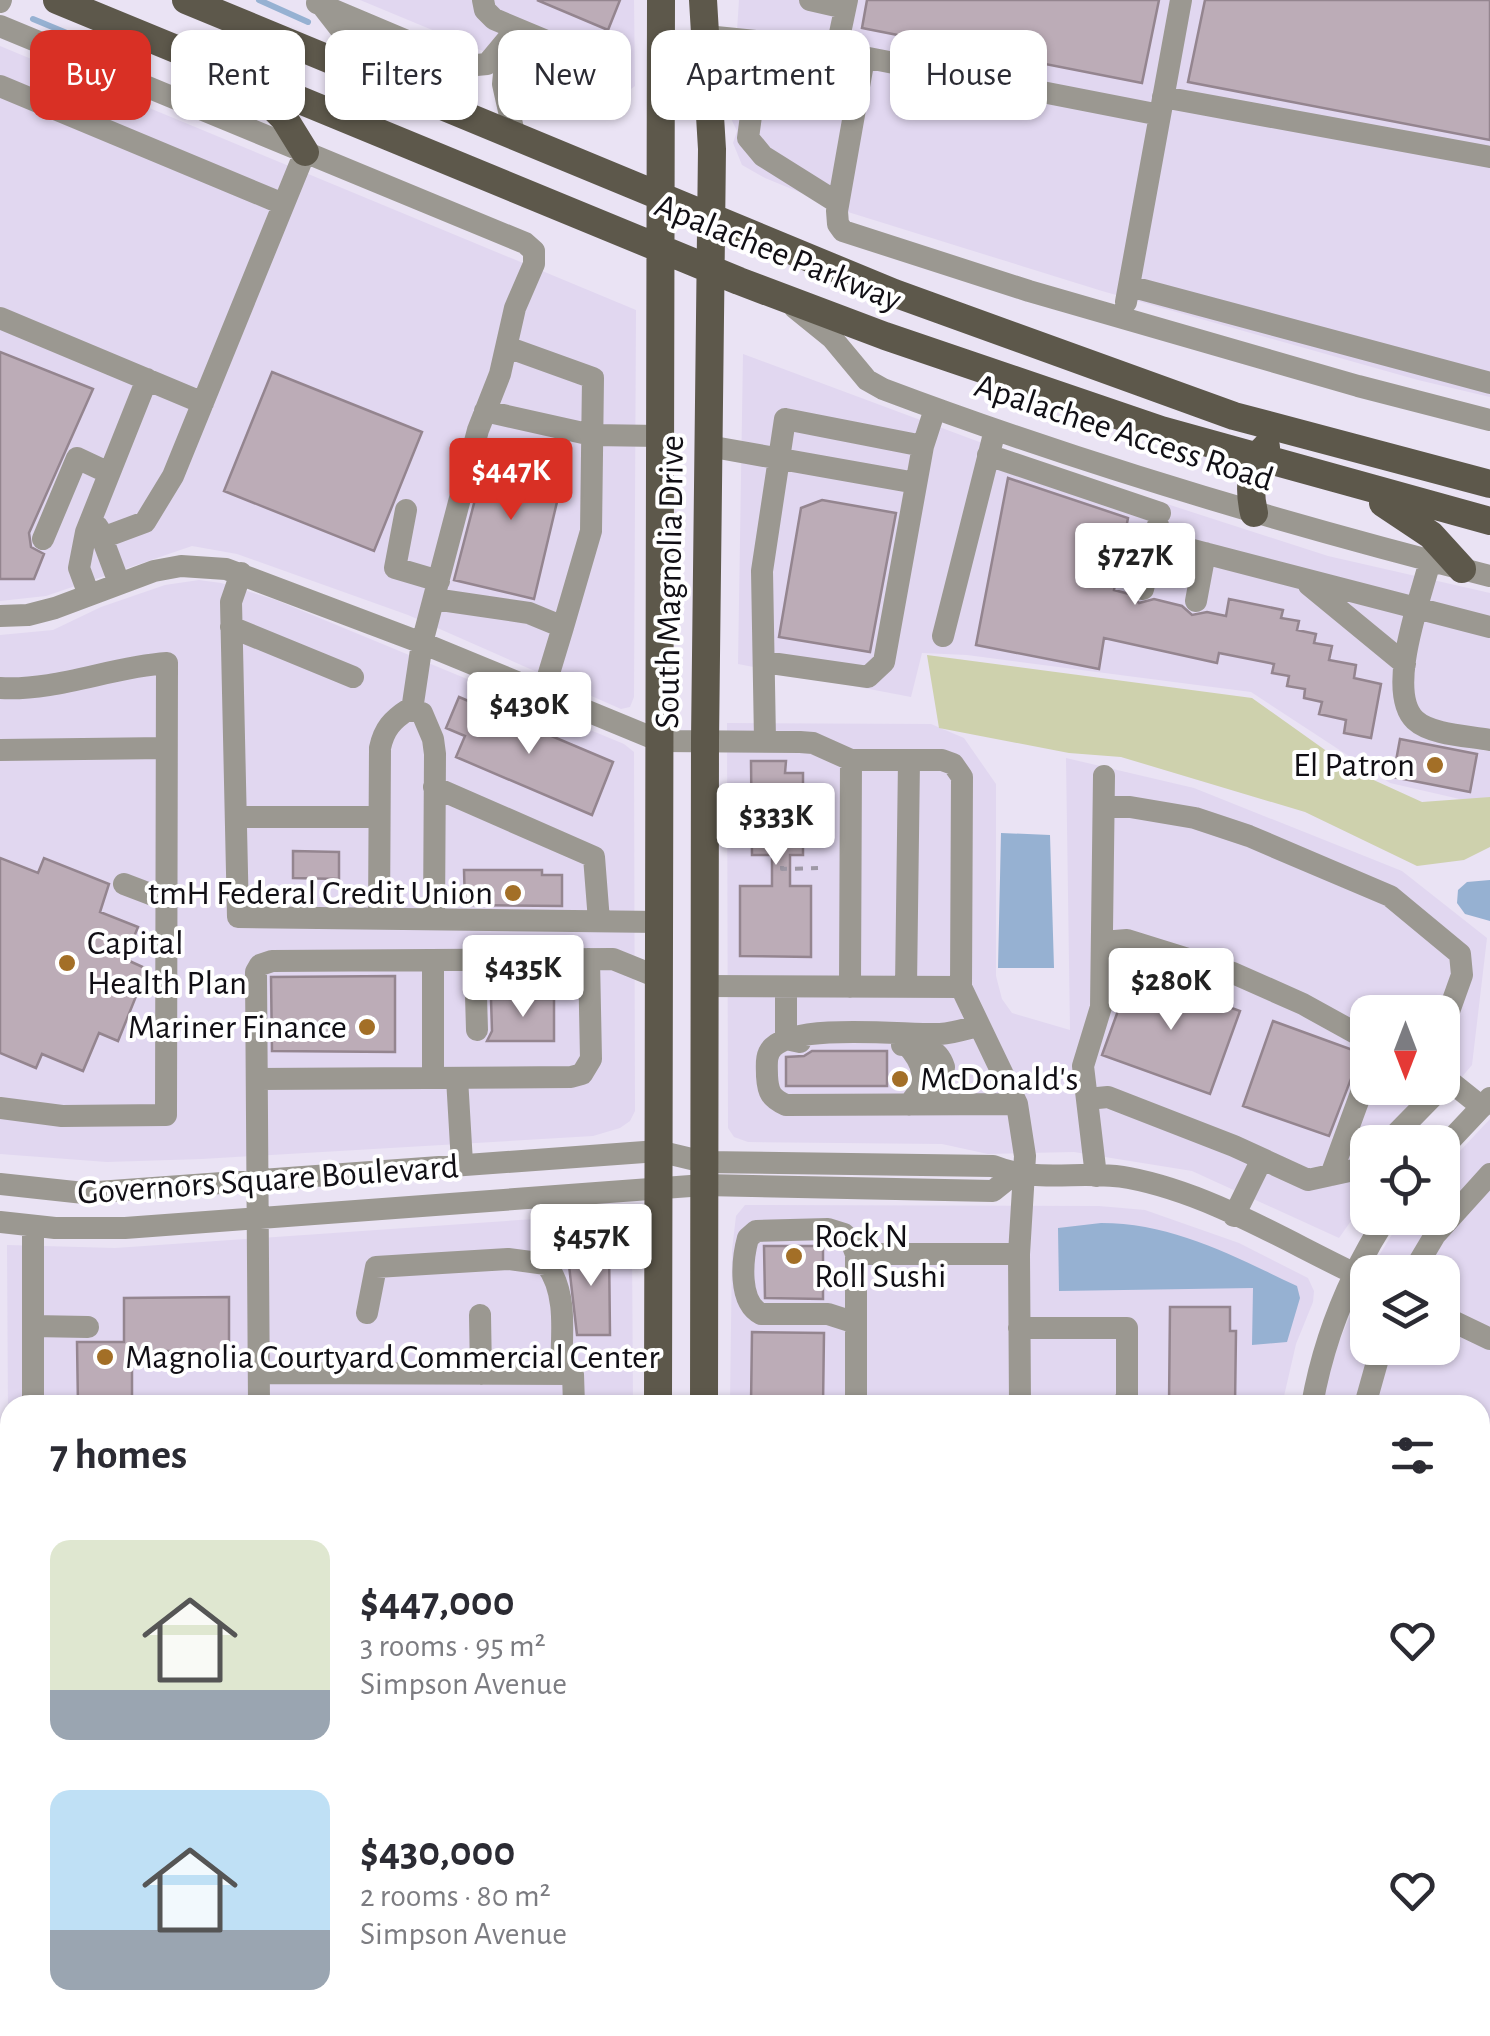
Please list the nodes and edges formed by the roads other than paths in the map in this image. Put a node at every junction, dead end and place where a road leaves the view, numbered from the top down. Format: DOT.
graph roads {
  1 [pos="57,0"];
  2 [pos="186,0"];
  3 [pos="483,0"];
  4 [pos="661,0"];
  5 [pos="704,0"];
  6 [pos="810,0"];
  7 [pos="1181,0"];
  8 [pos="316,1"];
  9 [pos="846,4"];
  10 [pos="0,26"];
  11 [pos="343,30"];
  12 [pos="505,30"];
  13 [pos="706,30"];
  14 [pos="841,30"];
  15 [pos="171,46"];
  16 [pos="498,49"];
  17 [pos="325,59"];
  18 [pos="870,59"];
  19 [pos="0,86"];
  20 [pos="305,100"];
  21 [pos="1162,106"];
  22 [pos="283,120"];
  23 [pos="471,120"];
  24 [pos="511,120"];
  25 [pos="711,120"];
  26 [pos="750,120"];
  27 [pos="853,120"];
  28 [pos="515,138"];
  29 [pos="305,152"];
  30 [pos="1490,157"];
  31 [pos="660,198"];
  32 [pos="838,203"];
  33 [pos="284,204"];
  34 [pos="711,220"];
  35 [pos="661,247"];
  36 [pos="711,269"];
  37 [pos="1129,286"];
  38 [pos="771,293"];
  39 [pos="1164,296"];
  40 [pos="1210,308"];
  41 [pos="0,318"];
  42 [pos="1123,319"];
  43 [pos="1155,328"];
  44 [pos="1283,328"];
  45 [pos="1321,338"];
  46 [pos="1202,342"];
  47 [pos="507,347"];
  48 [pos="1366,350"];
  49 [pos="1398,358"];
  50 [pos="1274,362"];
  51 [pos="1442,370"];
  52 [pos="1313,373"];
  53 [pos="147,380"];
  54 [pos="1490,383"];
  55 [pos="1358,386"];
  56 [pos="1390,394"];
  57 [pos="202,403"];
  58 [pos="1435,406"];
  59 [pos="936,409"];
  60 [pos="485,411"];
  61 [pos="1485,419"];
  62 [pos="995,430"];
  63 [pos="592,434"];
  64 [pos="660,436"];
  65 [pos="1305,437"];
  66 [pos="708,446"];
  67 [pos="923,446"];
  68 [pos="988,455"];
  69 [pos="780,458"];
  70 [pos="1256,458"];
  71 [pos="110,473"];
  72 [pos="1341,482"];
  73 [pos="916,483"];
  74 [pos="1490,484"];
  75 [pos="1168,487"];
  76 [pos="406,510"];
  77 [pos="1160,513"];
  78 [pos="1254,513"];
  79 [pos="93,514"];
  80 [pos="1490,521"];
  81 [pos="102,538"];
  82 [pos="43,539"];
  83 [pos="1154,540"];
  84 [pos="1205,554"];
  85 [pos="1430,562"];
  86 [pos="1462,570"];
  87 [pos="240,573"];
  88 [pos="1490,576"];
  89 [pos="1303,579"];
  90 [pos="119,583"];
  91 [pos="1143,589"];
  92 [pos="437,590"];
  93 [pos="89,595"];
  94 [pos="1196,601"];
  95 [pos="1417,610"];
  96 [pos="0,616"];
  97 [pos="232,626"];
  98 [pos="562,626"];
  99 [pos="1490,627"];
  100 [pos="943,636"];
  101 [pos="422,643"];
  102 [pos="764,662"];
  103 [pos="1405,664"];
  104 [pos="352,677"];
  105 [pos="0,688"];
  106 [pos="543,693"];
  107 [pos="412,710"];
  108 [pos="705,740"];
  109 [pos="765,740"];
  110 [pos="1490,740"];
  111 [pos="660,741"];
  112 [pos="166,748"];
  113 [pos="0,750"];
  114 [pos="851,760"];
  115 [pos="909,760"];
  116 [pos="1104,776"];
  117 [pos="434,787"];
  118 [pos="1104,807"];
  119 [pos="236,817"];
  120 [pos="379,817"];
  121 [pos="124,884"];
  122 [pos="166,900"];
  123 [pos="379,918"];
  124 [pos="434,919"];
  125 [pos="599,921"];
  126 [pos="660,922"];
  127 [pos="1102,942"];
  128 [pos="589,959"];
  129 [pos="432,960"];
  130 [pos="474,960"];
  131 [pos="660,978"];
  132 [pos="704,986"];
  133 [pos="786,987"];
  134 [pos="850,987"];
  135 [pos="906,987"];
  136 [pos="961,988"];
  137 [pos="1455,995"];
  138 [pos="978,1026"];
  139 [pos="477,1030"];
  140 [pos="1350,1030"];
  141 [pos="940,1034"];
  142 [pos="786,1039"];
  143 [pos="433,1078"];
  144 [pos="457,1078"];
  145 [pos="258,1080"];
  146 [pos="1460,1090"];
  147 [pos="1088,1099"];
  148 [pos="1486,1102"];
  149 [pos="1017,1104"];
  150 [pos="909,1105"];
  151 [pos="936,1105"];
  152 [pos="1357,1105"];
  153 [pos="1423,1105"];
  154 [pos="0,1108"];
  155 [pos="1404,1125"];
  156 [pos="1460,1129"];
  157 [pos="658,1150"];
  158 [pos="1262,1158"];
  159 [pos="462,1163"];
  160 [pos="1350,1171"];
  161 [pos="704,1173"];
  162 [pos="1490,1174"];
  163 [pos="1019,1175"];
  164 [pos="1331,1175"];
  165 [pos="1096,1176"];
  166 [pos="259,1179"];
  167 [pos="0,1184"];
  168 [pos="659,1190"];
  169 [pos="1234,1216"];
  170 [pos="260,1218"];
  171 [pos="0,1222"];
  172 [pos="34,1226"];
  173 [pos="856,1254"];
  174 [pos="1019,1254"];
  175 [pos="1423,1255"];
  176 [pos="1350,1272"];
  177 [pos="1350,1291"];
  178 [pos="367,1313"];
  179 [pos="480,1315"];
  180 [pos="856,1322"];
  181 [pos="1460,1325"];
  182 [pos="33,1326"];
  183 [pos="88,1327"];
  184 [pos="1020,1328"];
  185 [pos="1490,1339"];
  186 [pos="1376,1365"];
  187 [pos="259,1373"];
  188 [pos="482,1374"];
  189 [pos="561,1374"];
  190 [pos="32,1395"];
  191 [pos="259,1395"];
  192 [pos="574,1395"];
  193 [pos="658,1395"];
  194 [pos="704,1395"];
  195 [pos="856,1395"];
  196 [pos="1020,1395"];
  197 [pos="1127,1395"];
  198 [pos="1314,1395"];
  199 [pos="1367,1395"];
  1 -- 15 [label="main road, Apalachee Parkway"];
  2 -- 17 [label="main road, Apalachee Parkway"];
  3 -- 12 [label="street"];
  4 -- 31 [label="main road, South Magnolia Drive"];
  5 -- 13 [label="main road, South Magnolia Drive"];
  6 -- 9 [label="street"];
  7 -- 21 [label="street"];
  8 -- 11 [label="street"];
  8 -- 16 [label="street"];
  9 -- 14 [label="street"];
  10 -- 29 [label="street"];
  18 -- 21 [label="street"];
  19 -- 33 [label="street"];
  20 -- 35 [label="main road, Apalachee Parkway"];
  21 -- 30 [label="street"];
  21 -- 37 [label="street"];
  22 -- 29 [label="main road"];
  23 -- 28 [label="main road, Apalachee Parkway"];
  24 -- 28 [label="street"];
  25 -- 34 [label="main road, South Magnolia Drive"];
  26 -- 32 [label="street"];
  27 -- 32 [label="street"];
  28 -- 31 [label="main road, Apalachee Parkway"];
  29 -- 33 [label="street"];
  29 -- 47 [label="street"];
  31 -- 34 [label="main road, Apalachee Parkway"];
  31 -- 35 [label="main road, South Magnolia Drive"];
  32 -- 42 [label="street"];
  33 -- 57 [label="street"];
  34 -- 36 [label="main road, South Magnolia Drive"];
  34 -- 65 [label="main road, Apalachee Parkway"];
  35 -- 36 [label="main road, Apalachee Parkway"];
  35 -- 64 [label="main road, South Magnolia Drive"];
  36 -- 38 [label="main road, Apalachee Parkway"];
  36 -- 66 [label="main road, South Magnolia Drive"];
  37 -- 39 [label="street"];
  37 -- 42 [label="street"];
  38 -- 59 [label="street, Apalachee Access Road"];
  38 -- 70 [label="main road, Apalachee Parkway"];
  39 -- 40 [label="street"];
  39 -- 43 [label="street"];
  40 -- 44 [label="street"];
  40 -- 46 [label="street"];
  41 -- 53 [label="street"];
  42 -- 43 [label="street"];
  43 -- 46 [label="street"];
  44 -- 45 [label="street"];
  44 -- 50 [label="street"];
  45 -- 48 [label="street"];
  45 -- 52 [label="street"];
  46 -- 50 [label="street"];
  47 -- 60 [label="street"];
  47 -- 63 [label="street"];
  48 -- 49 [label="street"];
  48 -- 55 [label="street"];
  49 -- 51 [label="street"];
  49 -- 56 [label="street"];
  50 -- 52 [label="street"];
  51 -- 54 [label="street"];
  51 -- 58 [label="street"];
  52 -- 55 [label="street"];
  53 -- 57 [label="street"];
  53 -- 71 [label="street"];
  54 -- 61 [label="street"];
  55 -- 56 [label="street"];
  56 -- 58 [label="street"];
  57 -- 81 [label="street"];
  58 -- 61 [label="street"];
  59 -- 62 [label="street, Apalachee Access Road"];
  59 -- 67 [label="street"];
  60 -- 63 [label="street"];
  60 -- 92 [label="street"];
  62 -- 68 [label="street"];
  62 -- 75 [label="street, Apalachee Access Road"];
  63 -- 64 [label="street"];
  63 -- 98 [label="street"];
  64 -- 111 [label="main road, South Magnolia Drive"];
  65 -- 70 [label="main road"];
  65 -- 74 [label="main road, Apalachee Parkway"];
  66 -- 69 [label="street"];
  66 -- 108 [label="main road, South Magnolia Drive"];
  67 -- 69 [label="street"];
  67 -- 73 [label="street"];
  68 -- 77 [label="street"];
  68 -- 100 [label="street"];
  69 -- 73 [label="street"];
  69 -- 102 [label="street"];
  70 -- 72 [label="main road, Apalachee Parkway"];
  70 -- 78 [label="main road"];
  71 -- 79 [label="street"];
  71 -- 82 [label="street"];
  72 -- 80 [label="main road, Apalachee Parkway"];
  72 -- 86 [label="main road"];
  73 -- 102 [label="street"];
  75 -- 77 [label="street"];
  75 -- 78 [label="street, Apalachee Access Road"];
  76 -- 92 [label="street"];
  77 -- 83 [label="street"];
  78 -- 85 [label="street, Apalachee Access Road"];
  79 -- 81 [label="street"];
  79 -- 93 [label="street"];
  81 -- 90 [label="street"];
  83 -- 84 [label="street"];
  83 -- 91 [label="street"];
  84 -- 89 [label="street"];
  84 -- 94 [label="street"];
  85 -- 86 [label="street, Apalachee Access Road"];
  85 -- 95 [label="street"];
  86 -- 88 [label="street, Apalachee Access Road"];
  87 -- 90 [label="street"];
  87 -- 97 [label="street"];
  87 -- 101 [label="street"];
  89 -- 95 [label="street"];
  89 -- 103 [label="street"];
  90 -- 93 [label="street"];
  92 -- 98 [label="street"];
  92 -- 101 [label="street"];
  93 -- 96 [label="street"];
  95 -- 99 [label="street"];
  95 -- 103 [label="street"];
  97 -- 104 [label="street"];
  97 -- 119 [label="street"];
  98 -- 106 [label="street"];
  101 -- 106 [label="street"];
  101 -- 107 [label="street"];
  102 -- 109 [label="street"];
  103 -- 110 [label="street"];
  105 -- 112 [label="street"];
  106 -- 111 [label="street"];
  107 -- 117 [label="street"];
  107 -- 120 [label="street"];
  108 -- 109 [label="street"];
  108 -- 111 [label="street"];
  108 -- 132 [label="main road, South Magnolia Drive"];
  109 -- 114 [label="street"];
  111 -- 126 [label="main road, South Magnolia Drive"];
  112 -- 113 [label="street"];
  112 -- 122 [label="street"];
  114 -- 115 [label="street"];
  114 -- 134 [label="street"];
  115 -- 135 [label="street"];
  115 -- 136 [label="street"];
  116 -- 118 [label="street"];
  117 -- 124 [label="street"];
  117 -- 125 [label="street"];
  118 -- 127 [label="street"];
  118 -- 137 [label="street"];
  119 -- 120 [label="street"];
  119 -- 123 [label="street"];
  120 -- 123 [label="street"];
  121 -- 122 [label="street"];
  122 -- 154 [label="street"];
  123 -- 124 [label="street"];
  124 -- 125 [label="street"];
  125 -- 126 [label="street"];
  126 -- 131 [label="main road, South Magnolia Drive"];
  127 -- 140 [label="street"];
  127 -- 147 [label="street"];
  128 -- 130 [label="street"];
  128 -- 131 [label="street"];
  128 -- 144 [label="street"];
  129 -- 130 [label="street"];
  129 -- 143 [label="street"];
  129 -- 145 [label="street"];
  130 -- 139 [label="street"];
  131 -- 157 [label="main road, South Magnolia Drive"];
  132 -- 133 [label="street"];
  132 -- 161 [label="main road, South Magnolia Drive"];
  133 -- 134 [label="street"];
  133 -- 142 [label="street"];
  134 -- 135 [label="street"];
  135 -- 136 [label="street"];
  136 -- 138 [label="street"];
  138 -- 141 [label="street"];
  138 -- 149 [label="street"];
  141 -- 142 [label="street"];
  141 -- 151 [label="street"];
  142 -- 150 [label="street"];
  142 -- 150 [label="street"];
  143 -- 144 [label="street"];
  143 -- 145 [label="street"];
  144 -- 159 [label="street"];
  145 -- 166 [label="street"];
  146 -- 148 [label="street"];
  147 -- 158 [label="street"];
  147 -- 165 [label="street"];
  148 -- 156 [label="street"];
  149 -- 151 [label="street"];
  149 -- 163 [label="street"];
  150 -- 151 [label="street"];
  152 -- 164 [label="street"];
  153 -- 155 [label="street"];
  157 -- 159 [label="street, Governors Square Boulevard"];
  157 -- 161 [label="street, Governors Square Boulevard"];
  157 -- 168 [label="main road, South Magnolia Drive"];
  158 -- 164 [label="street"];
  158 -- 169 [label="street"];
  159 -- 166 [label="street, Governors Square Boulevard"];
  160 -- 164 [label="street"];
  161 -- 163 [label="street, Governors Square Boulevard"];
  161 -- 168 [label="street, Governors Square Boulevard"];
  161 -- 194 [label="main road, South Magnolia Drive"];
  162 -- 175 [label="street"];
  163 -- 165 [label="street, Governors Square Boulevard"];
  163 -- 174 [label="street"];
  165 -- 169 [label="street, Governors Square Boulevard"];
  166 -- 167 [label="street, Governors Square Boulevard"];
  166 -- 170 [label="street"];
  168 -- 170 [label="street, Governors Square Boulevard"];
  168 -- 193 [label="main road, South Magnolia Drive"];
  169 -- 176 [label="street, Governors Square Boulevard"];
  170 -- 172 [label="street, Governors Square Boulevard"];
  170 -- 187 [label="street"];
  171 -- 172 [label="street, Governors Square Boulevard"];
  172 -- 182 [label="street"];
  173 -- 174 [label="street"];
  173 -- 180 [label="street"];
  173 -- 180 [label="street"];
  174 -- 184 [label="street"];
  177 -- 198 [label="street"];
  178 -- 189 [label="street"];
  179 -- 188 [label="street"];
  180 -- 195 [label="street"];
  181 -- 185 [label="street"];
  182 -- 183 [label="street"];
  182 -- 190 [label="street"];
  184 -- 196 [label="street"];
  184 -- 197 [label="street"];
  186 -- 199 [label="street"];
  187 -- 188 [label="street"];
  187 -- 191 [label="street"];
  188 -- 189 [label="street"];
  189 -- 192 [label="street"];
}
